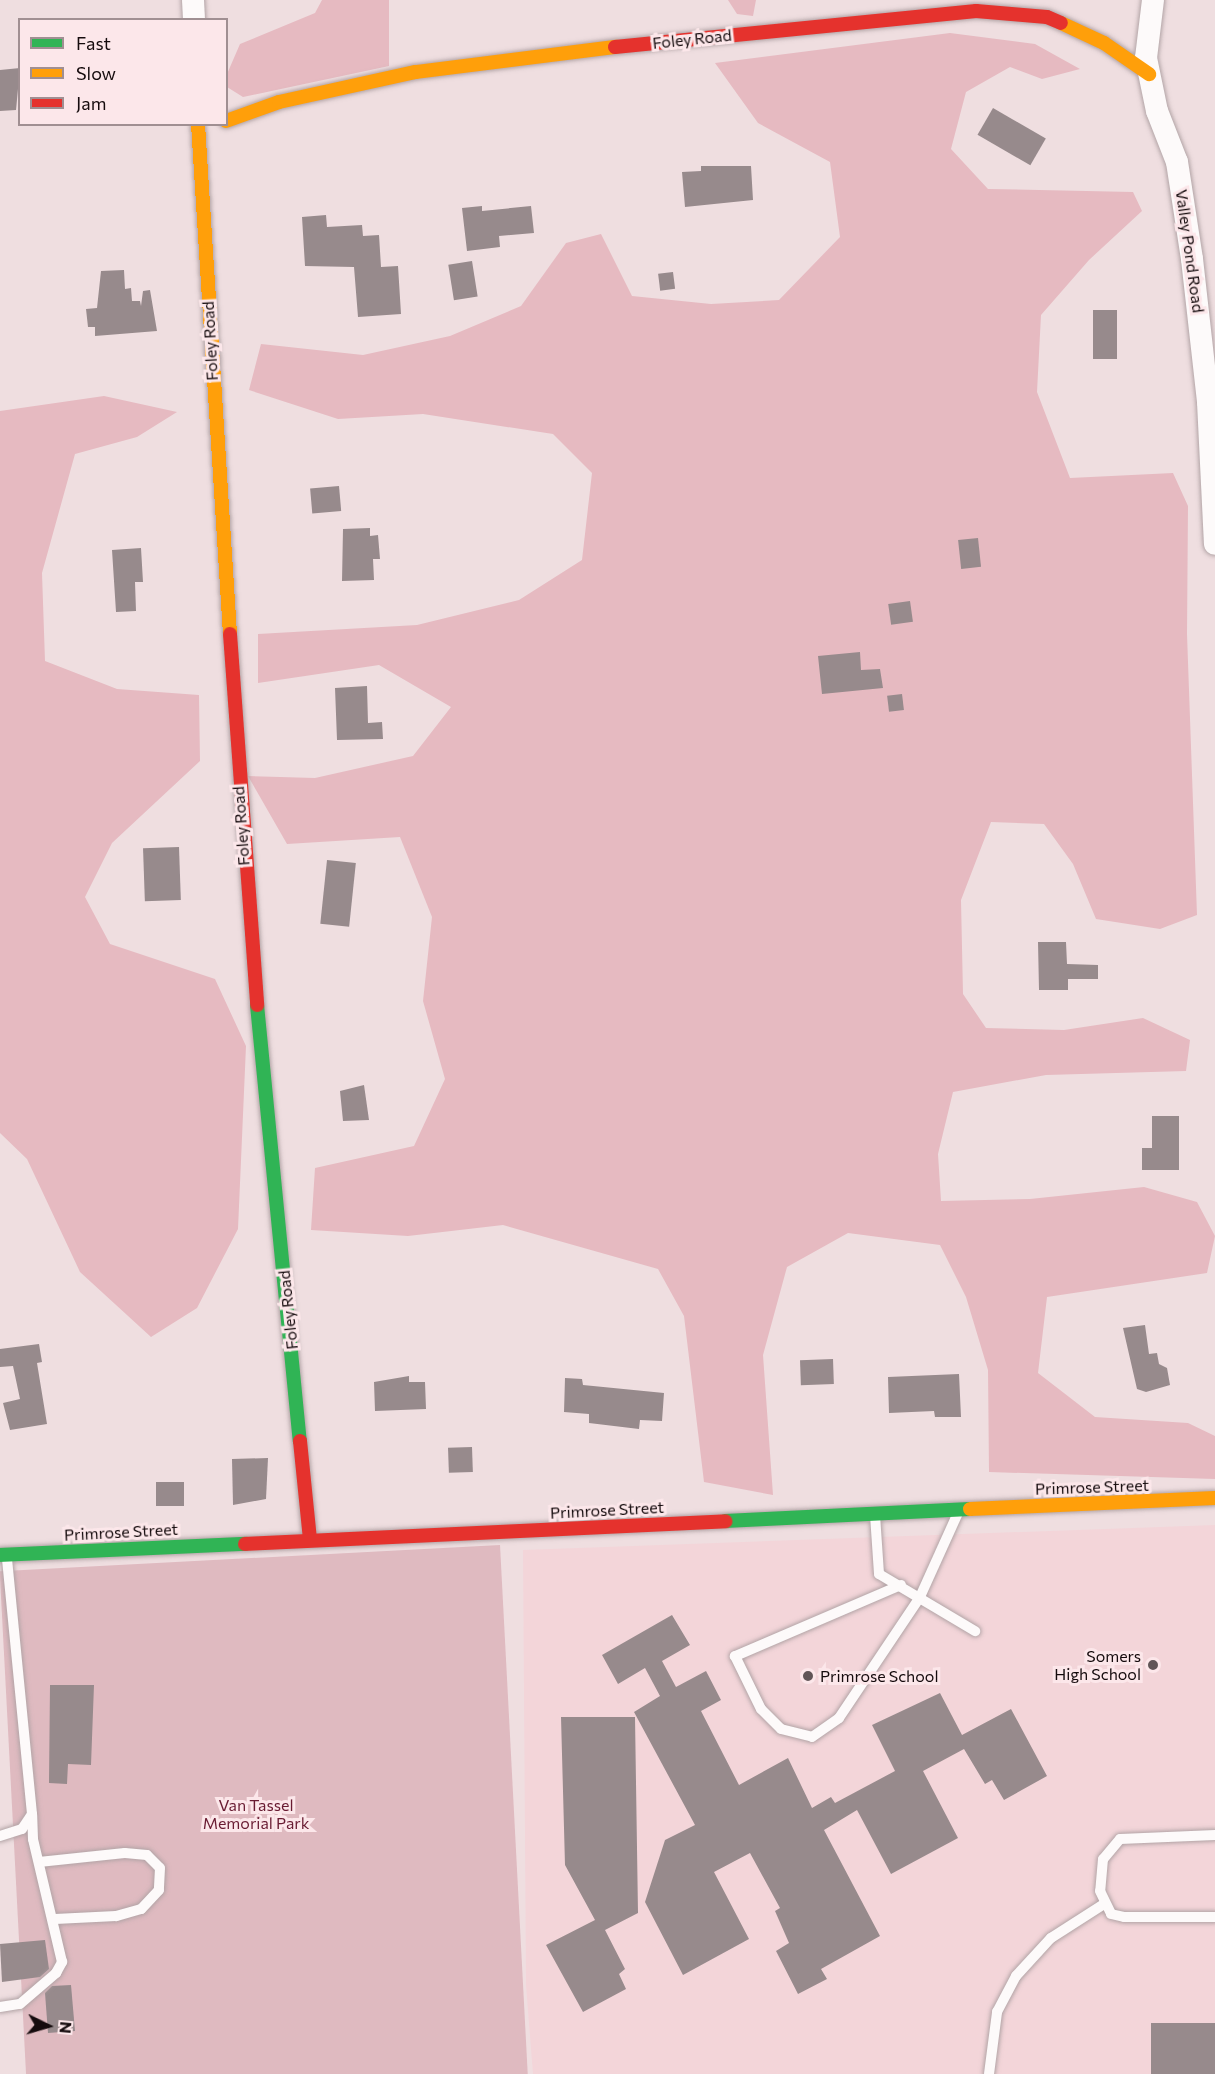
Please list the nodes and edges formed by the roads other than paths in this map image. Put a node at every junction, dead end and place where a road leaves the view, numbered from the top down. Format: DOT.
graph roads {
  1 [pos="193,0"];
  2 [pos="1153,0"];
  3 [pos="194,18"];
  4 [pos="1149,74"];
  5 [pos="228,120"];
  6 [pos="205,127"];
  7 [pos="1215,544"];
  8 [pos="1215,1498"];
  9 [pos="960,1509"];
  10 [pos="875,1513"];
  11 [pos="310,1539"];
  12 [pos="3,1555"];
  13 [pos="901,1586"];
  14 [pos="920,1598"];
  15 [pos="975,1631"];
  16 [pos="32,1814"];
  17 [pos="1215,1835"];
  18 [pos="0,1836"];
  19 [pos="39,1862"];
  20 [pos="1104,1904"];
  21 [pos="1215,1917"];
  22 [pos="55,1919"];
  23 [pos="0,2007"];
  24 [pos="990,2074"];
  1 -- 3 [label="street"];
  2 -- 4 [label="street, Valley Pond Road"];
  4 -- 5 [label="street, Foley Road"];
  4 -- 7 [label="street, Valley Pond Road"];
  6 -- 11 [label="street, Foley Road"];
  8 -- 9 [label="street, Primrose Street"];
  9 -- 10 [label="street, Primrose Street"];
  9 -- 14 [label="lane"];
  10 -- 11 [label="street, Primrose Street"];
  10 -- 13 [label="lane"];
  11 -- 12 [label="street, Primrose Street"];
  12 -- 16 [label="lane"];
  13 -- 14 [label="lane"];
  13 -- 14 [label="lane"];
  14 -- 15 [label="lane"];
  16 -- 18 [label="lane"];
  16 -- 19 [label="lane"];
  17 -- 20 [label="lane"];
  19 -- 22 [label="lane"];
  19 -- 22 [label="lane"];
  20 -- 21 [label="lane"];
  20 -- 24 [label="lane"];
  22 -- 23 [label="lane"];
}
